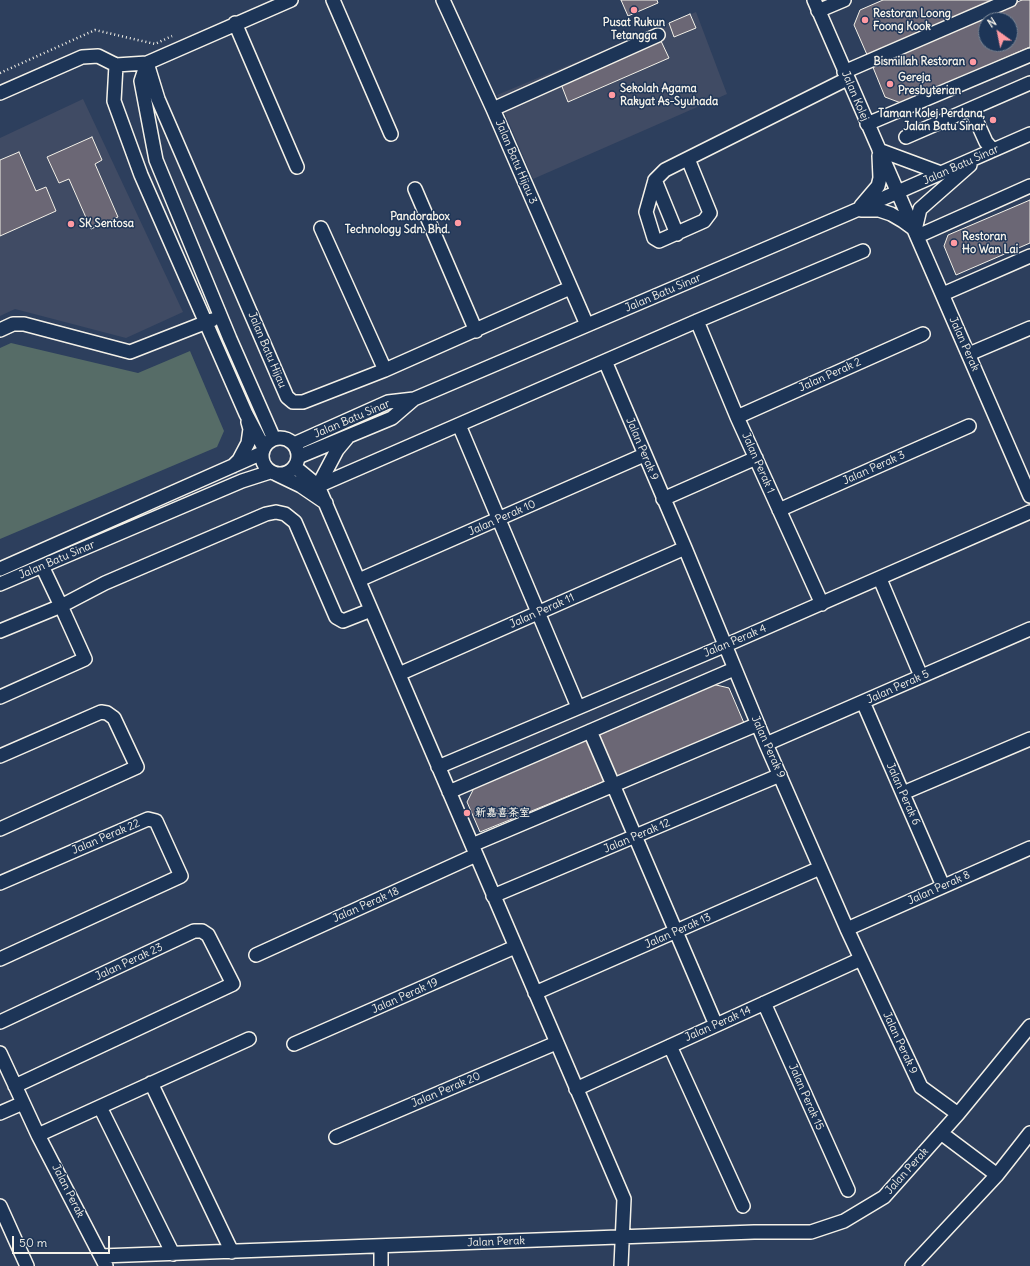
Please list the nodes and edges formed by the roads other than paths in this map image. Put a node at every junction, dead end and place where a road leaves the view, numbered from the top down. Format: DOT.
graph roads {
  1 [pos="291,0"];
  2 [pos="333,0"];
  3 [pos="443,0"];
  4 [pos="844,0"];
  5 [pos="1010,0"];
  6 [pos="816,5"];
  7 [pos="235,23"];
  8 [pos="658,35"];
  9 [pos="1030,54"];
  10 [pos="147,64"];
  11 [pos="116,65"];
  12 [pos="846,75"];
  13 [pos="1030,83"];
  14 [pos="0,93"];
  15 [pos="493,109"];
  16 [pos="971,109"];
  17 [pos="867,124"];
  18 [pos="391,134"];
  19 [pos="1030,134"];
  20 [pos="906,137"];
  21 [pos="879,150"];
  22 [pos="987,153"];
  23 [pos="688,159"];
  24 [pos="297,168"];
  25 [pos="940,173"];
  26 [pos="655,180"];
  27 [pos="1030,186"];
  28 [pos="415,189"];
  29 [pos="897,192"];
  30 [pos="857,210"];
  31 [pos="321,228"];
  32 [pos="917,233"];
  33 [pos="677,234"];
  34 [pos="863,251"];
  35 [pos="1030,256"];
  36 [pos="570,288"];
  37 [pos="943,294"];
  38 [pos="221,316"];
  39 [pos="698,321"];
  40 [pos="205,323"];
  41 [pos="587,325"];
  42 [pos="1030,328"];
  43 [pos="0,330"];
  44 [pos="476,331"];
  45 [pos="923,334"];
  46 [pos="969,354"];
  47 [pos="605,361"];
  48 [pos="385,370"];
  49 [pos="414,399"];
  50 [pos="246,414"];
  51 [pos="263,414"];
  52 [pos="737,417"];
  53 [pos="459,425"];
  54 [pos="969,426"];
  55 [pos="349,436"];
  56 [pos="310,437"];
  57 [pos="274,439"];
  58 [pos="294,444"];
  59 [pos="263,450"];
  60 [pos="644,455"];
  61 [pos="756,458"];
  62 [pos="296,462"];
  63 [pos="230,468"];
  64 [pos="273,473"];
  65 [pos="318,486"];
  66 [pos="1030,496"];
  67 [pos="663,499"];
  68 [pos="326,503"];
  69 [pos="779,510"];
  70 [pos="1030,512"];
  71 [pos="497,520"];
  72 [pos="686,548"];
  73 [pos="42,566"];
  74 [pos="0,569"];
  75 [pos="880,578"];
  76 [pos="359,580"];
  77 [pos="0,584"];
  78 [pos="822,604"];
  79 [pos="61,606"];
  80 [pos="371,610"];
  81 [pos="538,612"];
  82 [pos="1030,629"];
  83 [pos="0,631"];
  84 [pos="724,646"];
  85 [pos="734,669"];
  86 [pos="399,674"];
  87 [pos="921,676"];
  88 [pos="0,697"];
  89 [pos="863,702"];
  90 [pos="578,707"];
  91 [pos="758,724"];
  92 [pos="590,731"];
  93 [pos="1030,739"];
  94 [pos="766,744"];
  95 [pos="0,756"];
  96 [pos="438,767"];
  97 [pos="780,775"];
  98 [pos="614,785"];
  99 [pos="449,792"];
  100 [pos="903,793"];
  101 [pos="0,829"];
  102 [pos="636,836"];
  103 [pos="1030,848"];
  104 [pos="474,850"];
  105 [pos="820,868"];
  106 [pos="0,883"];
  107 [pos="944,886"];
  108 [pos="493,896"];
  109 [pos="847,929"];
  110 [pos="677,932"];
  111 [pos="515,947"];
  112 [pos="256,955"];
  113 [pos="0,959"];
  114 [pos="861,959"];
  115 [pos="535,993"];
  116 [pos="764,1004"];
  117 [pos="0,1022"];
  118 [pos="716,1025"];
  119 [pos="1030,1026"];
  120 [pos="249,1039"];
  121 [pos="556,1043"];
  122 [pos="294,1044"];
  123 [pos="670,1046"];
  124 [pos="0,1053"];
  125 [pos="151,1083"];
  126 [pos="15,1086"];
  127 [pos="576,1089"];
  128 [pos="23,1103"];
  129 [pos="100,1107"];
  130 [pos="0,1113"];
  131 [pos="958,1114"];
  132 [pos="941,1133"];
  133 [pos="1030,1133"];
  134 [pos="38,1135"];
  135 [pos="336,1137"];
  136 [pos="997,1175"];
  137 [pos="848,1190"];
  138 [pos="0,1206"];
  139 [pos="743,1206"];
  140 [pos="621,1237"];
  141 [pos="381,1246"];
  142 [pos="232,1252"];
  143 [pos="172,1254"];
  144 [pos="104,1261"];
  145 [pos="27,1266"];
  146 [pos="381,1266"];
  147 [pos="621,1266"];
  148 [pos="912,1266"];
  1 -- 7 [label="street"];
  2 -- 18 [label="street"];
  3 -- 15 [label="street, Jalan Batu Hijau 3"];
  4 -- 6 [label="street"];
  5 -- 12 [label="street"];
  6 -- 12 [label="street, Jalan Kolej"];
  7 -- 10 [label="street"];
  7 -- 24 [label="street"];
  8 -- 15 [label="street"];
  9 -- 17 [label="street"];
  10 -- 11 [label="street"];
  10 -- 38 [label="street"];
  10 -- 48 [label="street, Jalan Batu Hijau"];
  11 -- 14 [label="street"];
  11 -- 40 [label="street"];
  12 -- 17 [label="street, Jalan Kolej"];
  12 -- 23 [label="street"];
  13 -- 16 [label="street"];
  15 -- 36 [label="street, Jalan Batu Hijau 3"];
  16 -- 20 [label="street"];
  16 -- 22 [label="street"];
  17 -- 21 [label="street, Jalan Kolej"];
  19 -- 22 [label="street, Jalan Batu Sinar"];
  21 -- 25 [label="street"];
  21 -- 29 [label="street, Jalan Kolej"];
  21 -- 30 [label="street"];
  22 -- 25 [label="street, Jalan Batu Sinar"];
  22 -- 32 [label="street"];
  23 -- 26 [label="street"];
  23 -- 33 [label="street"];
  25 -- 29 [label="street, Jalan Batu Sinar"];
  26 -- 33 [label="street"];
  26 -- 33 [label="street"];
  27 -- 32 [label="street"];
  28 -- 44 [label="street"];
  29 -- 30 [label="street, Jalan Batu Sinar"];
  29 -- 32 [label="street, Jalan Perak"];
  30 -- 32 [label="street"];
  30 -- 41 [label="street, Jalan Batu Sinar"];
  31 -- 48 [label="street"];
  32 -- 37 [label="street, Jalan Perak"];
  34 -- 39 [label="street"];
  35 -- 37 [label="street"];
  36 -- 41 [label="street, Jalan Batu Hijau 3"];
  36 -- 44 [label="street, Jalan Batu Hijau"];
  37 -- 46 [label="street, Jalan Perak"];
  38 -- 40 [label="street"];
  38 -- 51 [label="street"];
  39 -- 47 [label="street"];
  39 -- 52 [label="street, Jalan Perak 1"];
  40 -- 43 [label="street"];
  40 -- 50 [label="street"];
  41 -- 49 [label="street, Jalan Batu Sinar"];
  42 -- 46 [label="street"];
  44 -- 48 [label="street, Jalan Batu Hijau"];
  45 -- 52 [label="street, Jalan Perak 2"];
  46 -- 66 [label="street, Jalan Perak"];
  47 -- 53 [label="street"];
  47 -- 60 [label="street, Jalan Perak 9"];
  49 -- 55 [label="street"];
  49 -- 56 [label="street, Jalan Batu Sinar"];
  50 -- 59 [label="street"];
  50 -- 63 [label="street"];
  51 -- 56 [label="street"];
  51 -- 57 [label="street"];
  52 -- 61 [label="street, Jalan Perak 1"];
  53 -- 65 [label="street"];
  53 -- 71 [label="street"];
  54 -- 69 [label="street, Jalan Perak 3"];
  55 -- 62 [label="street"];
  55 -- 65 [label="street"];
  56 -- 58 [label="street, Jalan Batu Sinar"];
  57 -- 58 [label="street"];
  57 -- 59 [label="street"];
  58 -- 62 [label="street"];
  59 -- 63 [label="street, Jalan Batu Sinar"];
  59 -- 64 [label="street"];
  60 -- 67 [label="street, Jalan Perak 9"];
  60 -- 71 [label="street, Jalan Perak 10"];
  61 -- 67 [label="street"];
  61 -- 69 [label="street, Jalan Perak 1"];
  62 -- 64 [label="street"];
  62 -- 65 [label="street"];
  63 -- 74 [label="street, Jalan Batu Sinar"];
  64 -- 68 [label="street"];
  64 -- 73 [label="street, Jalan Batu Sinar"];
  65 -- 68 [label="street"];
  67 -- 72 [label="street, Jalan Perak 9"];
  68 -- 76 [label="street"];
  69 -- 78 [label="street, Jalan Perak 1"];
  70 -- 75 [label="street, Jalan Perak 4"];
  71 -- 76 [label="street, Jalan Perak 10"];
  71 -- 81 [label="street"];
  72 -- 81 [label="street, Jalan Perak 11"];
  72 -- 84 [label="street, Jalan Perak 9"];
  73 -- 77 [label="street, Jalan Batu Sinar"];
  73 -- 79 [label="street"];
  75 -- 78 [label="street, Jalan Perak 4"];
  75 -- 87 [label="street"];
  76 -- 80 [label="street"];
  78 -- 84 [label="street, Jalan Perak 4"];
  79 -- 80 [label="street"];
  79 -- 83 [label="street"];
  79 -- 88 [label="street"];
  80 -- 86 [label="street"];
  81 -- 86 [label="street, Jalan Perak 11"];
  81 -- 90 [label="street"];
  82 -- 87 [label="street, Jalan Perak 5"];
  84 -- 85 [label="street, Jalan Perak 9"];
  84 -- 90 [label="street, Jalan Perak 4"];
  85 -- 91 [label="street, Jalan Perak 9"];
  85 -- 92 [label="street"];
  86 -- 96 [label="street"];
  87 -- 89 [label="street, Jalan Perak 5"];
  89 -- 94 [label="street, Jalan Perak 5"];
  89 -- 100 [label="street, Jalan Perak 6"];
  90 -- 96 [label="street, Jalan Perak 4"];
  91 -- 94 [label="street, Jalan Perak 9"];
  91 -- 98 [label="street, Jalan Perak 18"];
  92 -- 98 [label="street"];
  92 -- 99 [label="street"];
  93 -- 100 [label="street"];
  94 -- 97 [label="street, Jalan Perak 9"];
  95 -- 101 [label="street"];
  96 -- 99 [label="street"];
  97 -- 102 [label="street, Jalan Perak 12"];
  97 -- 105 [label="street, Jalan Perak 9"];
  98 -- 102 [label="street"];
  98 -- 104 [label="street, Jalan Perak 18"];
  99 -- 104 [label="street"];
  100 -- 107 [label="street, Jalan Perak 6"];
  102 -- 108 [label="street, Jalan Perak 12"];
  102 -- 110 [label="street"];
  103 -- 107 [label="street, Jalan Perak 8"];
  104 -- 108 [label="street"];
  104 -- 112 [label="street, Jalan Perak 18"];
  105 -- 109 [label="street, Jalan Perak 9"];
  105 -- 110 [label="street, Jalan Perak 13"];
  106 -- 113 [label="street, Jalan Perak 22"];
  107 -- 109 [label="street, Jalan Perak 8"];
  108 -- 111 [label="street"];
  109 -- 114 [label="street, Jalan Perak 9"];
  110 -- 115 [label="street, Jalan Perak 13"];
  110 -- 118 [label="street"];
  111 -- 115 [label="street"];
  111 -- 122 [label="street, Jalan Perak 19"];
  114 -- 116 [label="street, Jalan Perak 14"];
  114 -- 131 [label="street, Jalan Perak 9"];
  115 -- 121 [label="street"];
  116 -- 118 [label="street, Jalan Perak 14"];
  116 -- 137 [label="street, Jalan Perak 15"];
  117 -- 126 [label="street, Jalan Perak 23"];
  118 -- 123 [label="street, Jalan Perak 14"];
  119 -- 131 [label="street, Jalan Perak"];
  120 -- 125 [label="street"];
  121 -- 127 [label="street"];
  121 -- 135 [label="street, Jalan Perak 20"];
  123 -- 127 [label="street, Jalan Perak 14"];
  123 -- 139 [label="street"];
  124 -- 126 [label="street, Jalan Perak"];
  125 -- 129 [label="street"];
  125 -- 142 [label="street"];
  126 -- 128 [label="street, Jalan Perak"];
  127 -- 140 [label="street"];
  128 -- 130 [label="street"];
  128 -- 134 [label="street, Jalan Perak"];
  129 -- 134 [label="street"];
  129 -- 143 [label="street"];
  131 -- 132 [label="street, Jalan Perak"];
  132 -- 136 [label="street"];
  132 -- 140 [label="street, Jalan Perak"];
  133 -- 136 [label="street"];
  134 -- 144 [label="street, Jalan Perak"];
  136 -- 148 [label="street"];
  138 -- 145 [label="street"];
  140 -- 141 [label="street, Jalan Perak"];
  140 -- 147 [label="street"];
  141 -- 142 [label="street, Jalan Perak"];
  141 -- 146 [label="street"];
  142 -- 143 [label="street, Jalan Perak"];
  143 -- 144 [label="street, Jalan Perak"];
}
